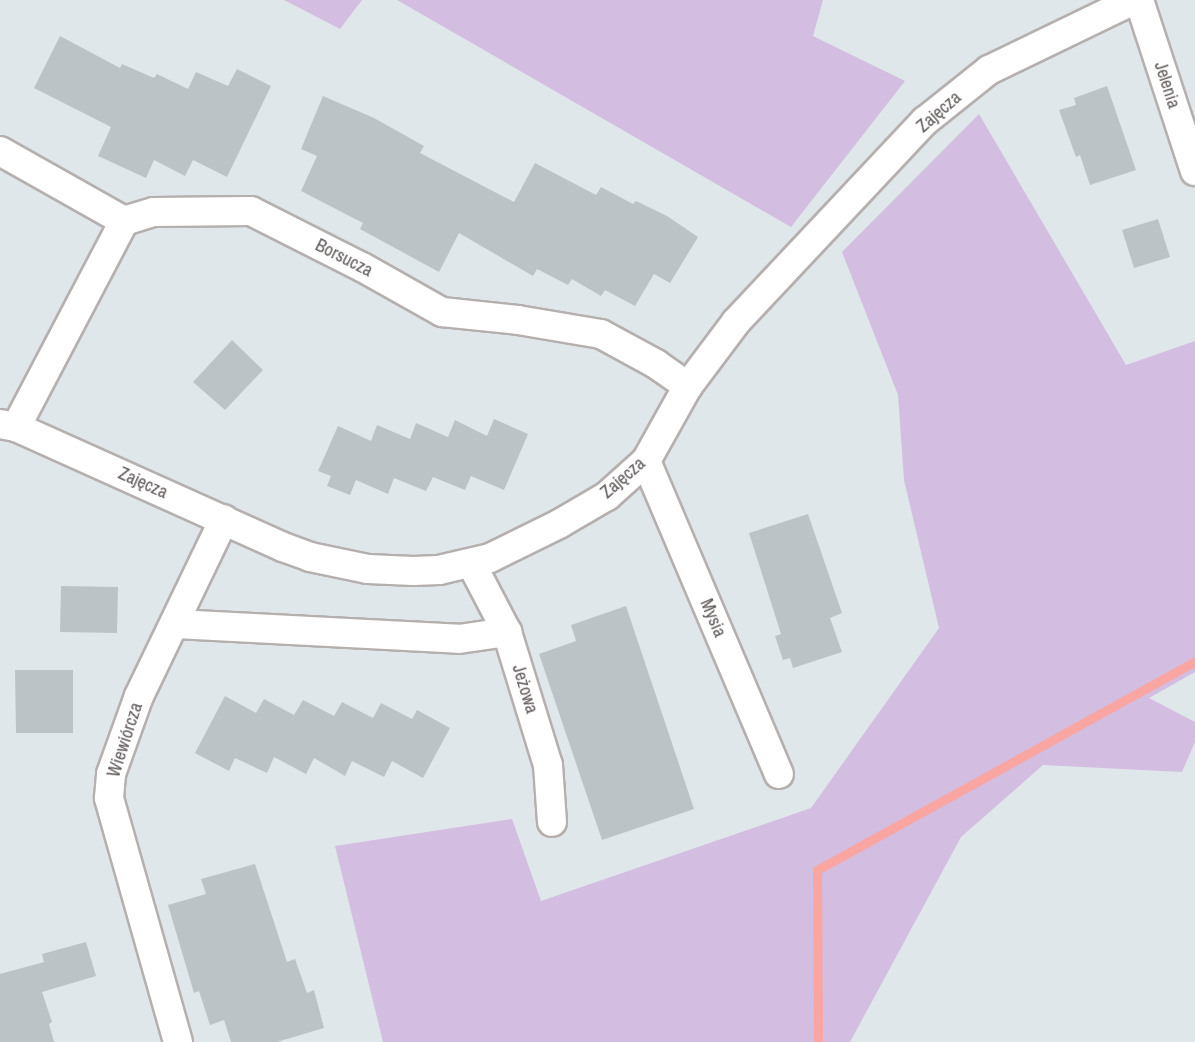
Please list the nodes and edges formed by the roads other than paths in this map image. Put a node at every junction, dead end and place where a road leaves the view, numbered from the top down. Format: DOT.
graph roads {
  1 [pos="1134,0"];
  2 [pos="1139,0"];
  3 [pos="0,151"];
  4 [pos="1195,171"];
  5 [pos="124,221"];
  6 [pos="688,386"];
  7 [pos="8,426"];
  8 [pos="646,461"];
  9 [pos="224,519"];
  10 [pos="471,563"];
  11 [pos="176,624"];
  12 [pos="507,632"];
  13 [pos="779,774"];
  14 [pos="552,822"];
  15 [pos="178,1042"];
  1 -- 6 [label="street, Zajęcza"];
  2 -- 4 [label="street, Jelenia"];
  3 -- 5 [label="street"];
  5 -- 6 [label="street, Borsucza"];
  5 -- 7 [label="street"];
  6 -- 8 [label="street, Zajęcza"];
  7 -- 9 [label="street, Zajęcza"];
  8 -- 10 [label="street, Zajęcza"];
  8 -- 13 [label="street, Mysia"];
  9 -- 10 [label="street, Zajęcza"];
  9 -- 11 [label="street, Wiewiórcza"];
  10 -- 12 [label="street, Jeżowa"];
  11 -- 12 [label="street"];
  11 -- 15 [label="street, Wiewiórcza"];
  12 -- 14 [label="street, Jeżowa"];
}
